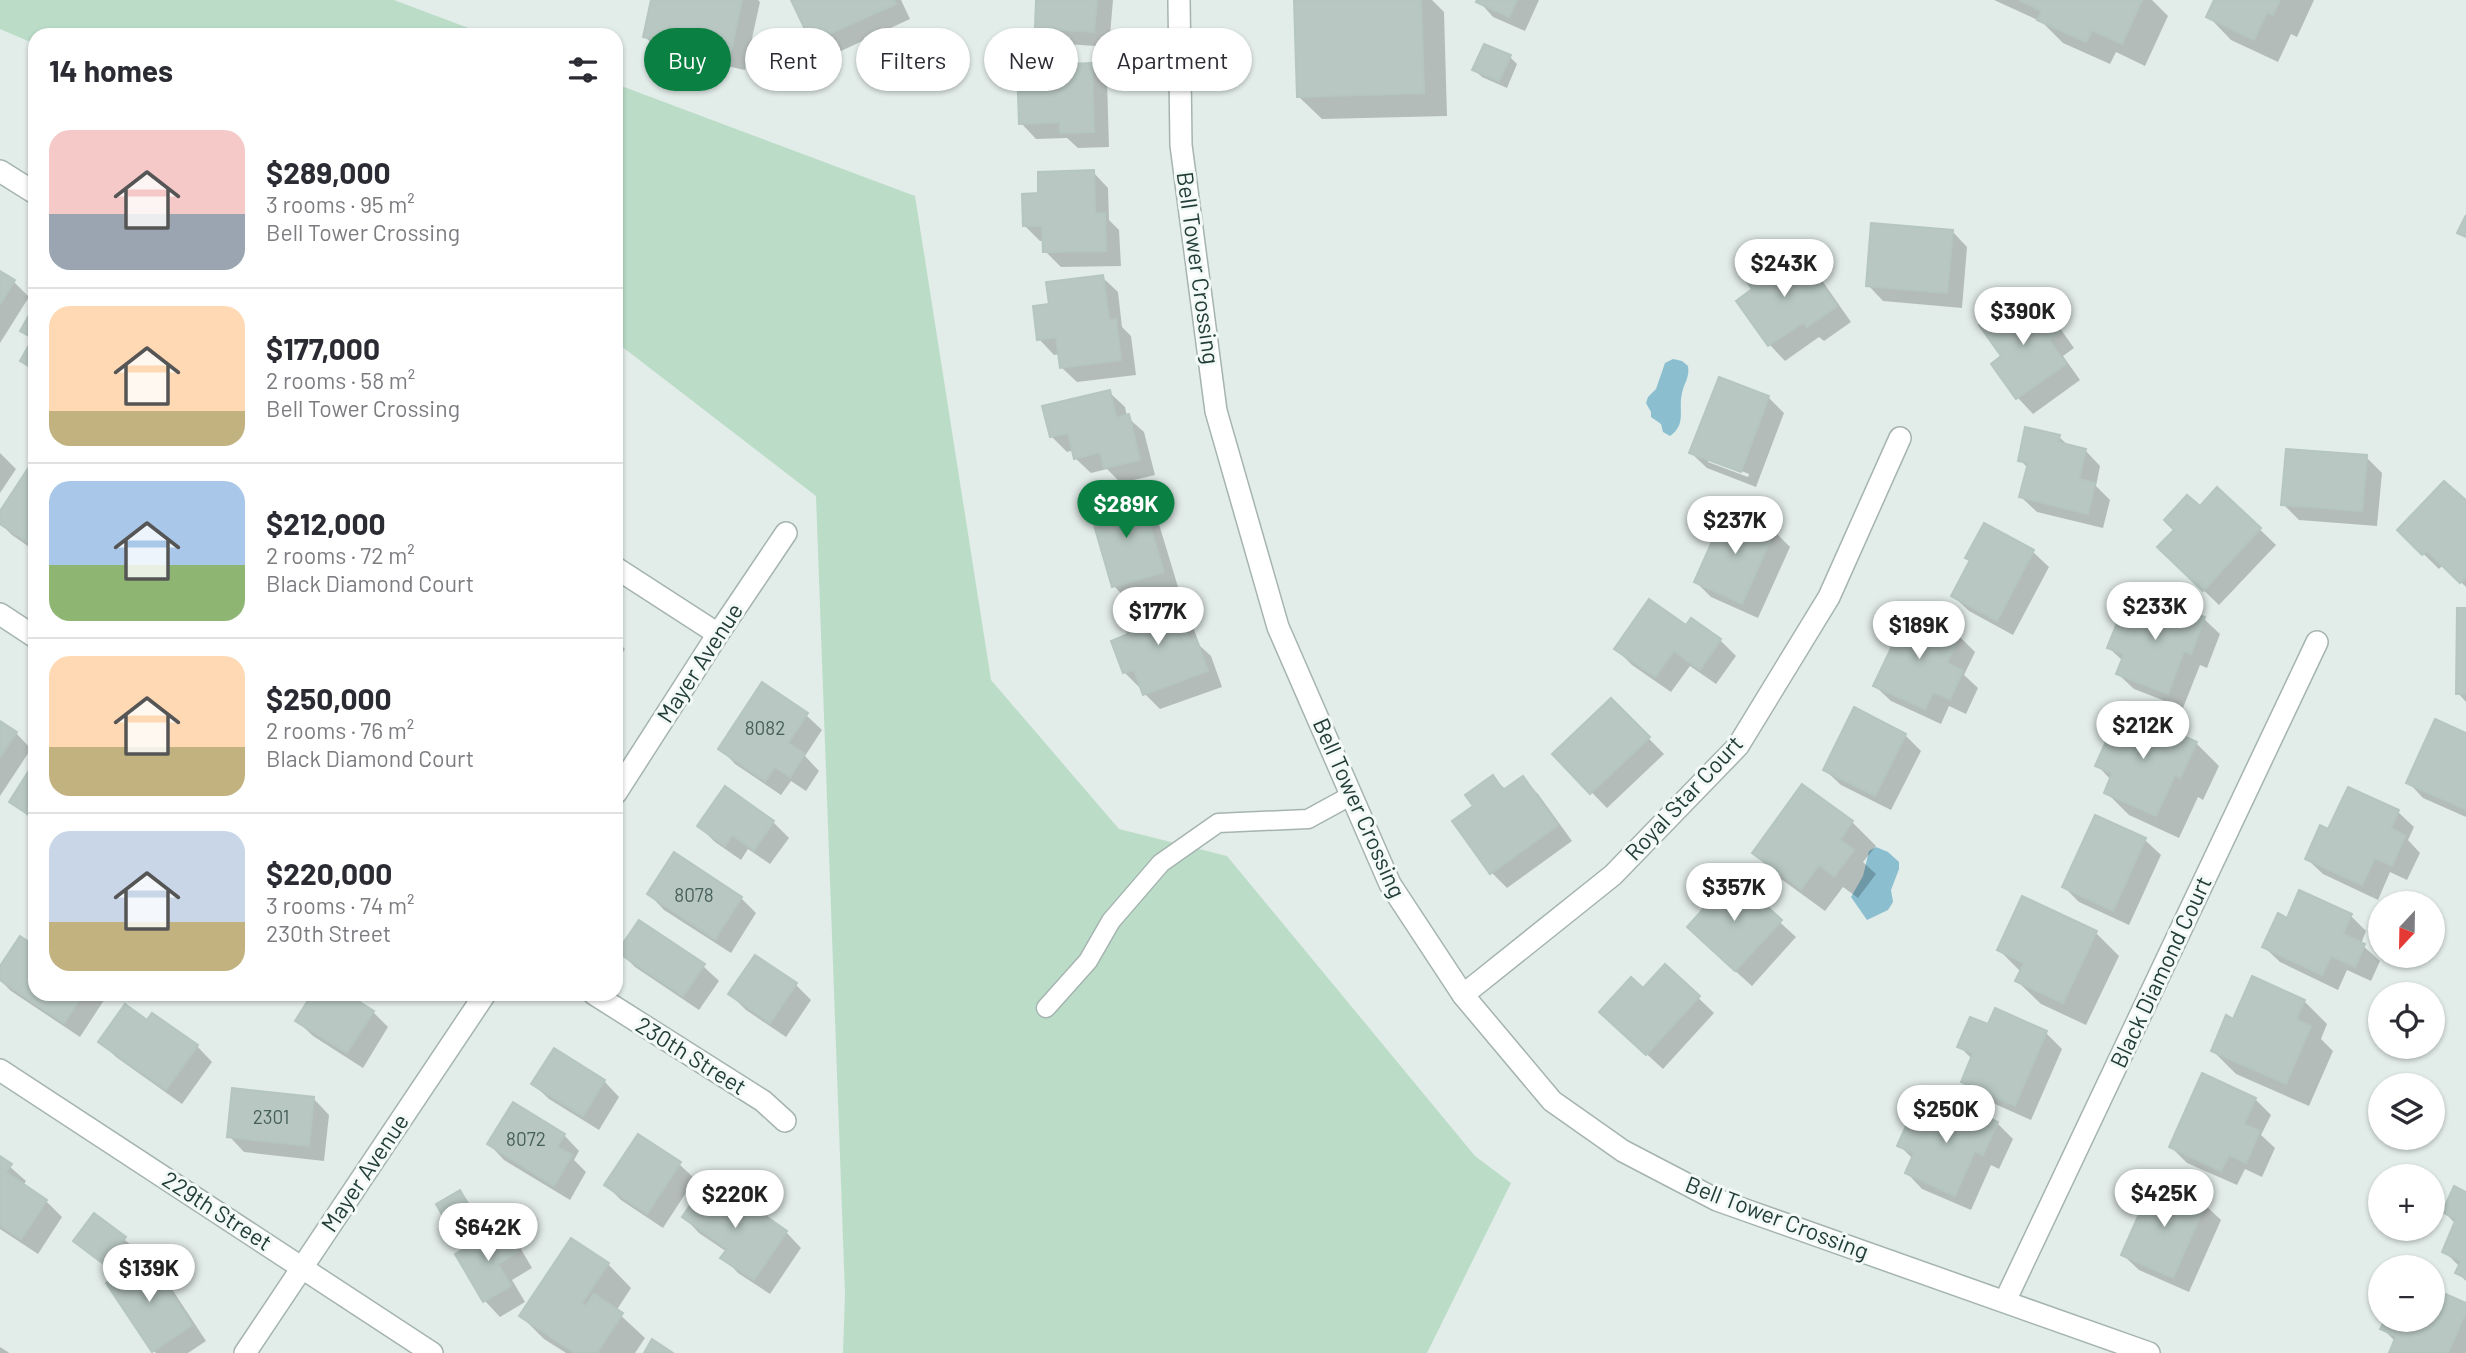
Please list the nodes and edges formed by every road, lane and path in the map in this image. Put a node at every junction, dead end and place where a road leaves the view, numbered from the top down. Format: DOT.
graph roads {
  1 [pos="1179,0"];
  2 [pos="0,171"];
  3 [pos="28,189"];
  4 [pos="1900,438"];
  5 [pos="786,533"];
  6 [pos="623,573"];
  7 [pos="0,614"];
  8 [pos="28,632"];
  9 [pos="718,634"];
  10 [pos="2317,642"];
  11 [pos="623,782"];
  12 [pos="1352,795"];
  13 [pos="1463,995"];
  14 [pos="480,1001"];
  15 [pos="605,1001"];
  16 [pos="1046,1008"];
  17 [pos="0,1070"];
  18 [pos="785,1121"];
  19 [pos="303,1266"];
  20 [pos="2004,1301"];
  21 [pos="245,1353"];
  22 [pos="432,1353"];
  23 [pos="2148,1353"];
  1 -- 12 [label="street, Bell Tower Crossing"];
  2 -- 3 [label="street"];
  4 -- 13 [label="street, Royal Star Court"];
  5 -- 9 [label="street, Mayer Avenue"];
  6 -- 9 [label="street"];
  7 -- 8 [label="street"];
  9 -- 11 [label="street, Mayer Avenue"];
  10 -- 20 [label="street, Black Diamond Court"];
  12 -- 13 [label="street, Bell Tower Crossing"];
  12 -- 16 [label="lane"];
  13 -- 20 [label="street, Bell Tower Crossing"];
  14 -- 19 [label="street, Mayer Avenue"];
  15 -- 18 [label="street, 230th Street"];
  17 -- 19 [label="street, 229th Street"];
  19 -- 21 [label="street, Mayer Avenue"];
  19 -- 22 [label="street, 229th Street"];
  20 -- 23 [label="street, Bell Tower Crossing"];
}
